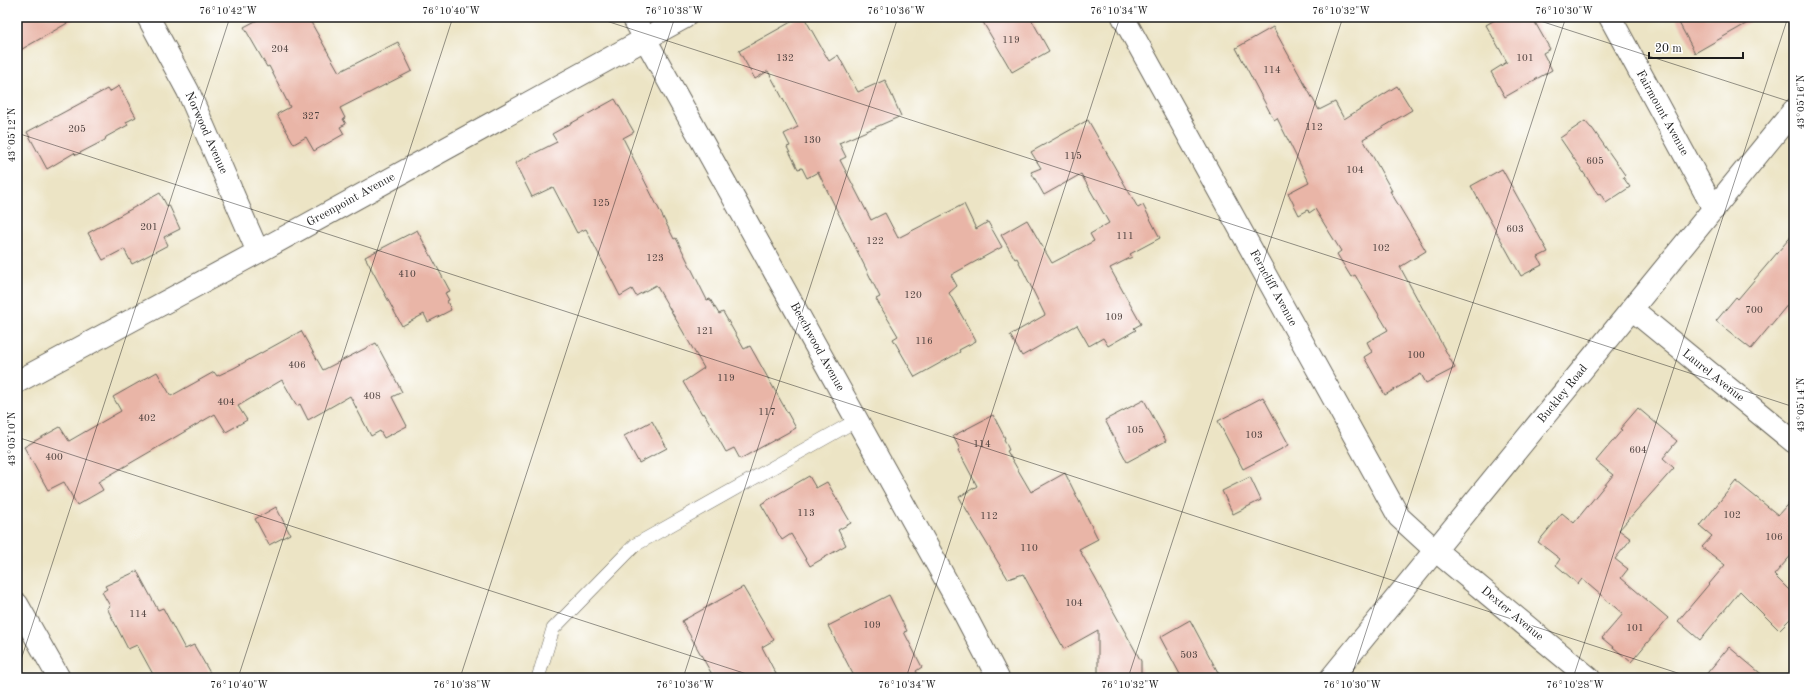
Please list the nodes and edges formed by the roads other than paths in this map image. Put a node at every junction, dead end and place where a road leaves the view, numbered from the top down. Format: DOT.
graph roads {
  1 [pos="148,17"];
  2 [pos="634,17"];
  3 [pos="685,17"];
  4 [pos="1123,17"];
  5 [pos="1610,17"];
  6 [pos="645,38"];
  7 [pos="1794,110"];
  8 [pos="1714,209"];
  9 [pos="258,252"];
  10 [pos="1633,310"];
  11 [pos="17,382"];
  12 [pos="858,420"];
  13 [pos="1794,442"];
  14 [pos="1435,550"];
  15 [pos="17,604"];
  16 [pos="59,678"];
  17 [pos="538,678"];
  18 [pos="998,678"];
  19 [pos="1331,678"];
  20 [pos="1589,678"];
  1 -- 9 [label="street, Norwood Avenue"];
  2 -- 6 [label="street, Beechwood Avenue"];
  3 -- 6 [label="street, Greenpoint Avenue"];
  4 -- 14 [label="street, Ferncliff Avenue"];
  5 -- 8 [label="street, Fairmount Avenue"];
  6 -- 9 [label="street, Greenpoint Avenue"];
  6 -- 12 [label="street, Beechwood Avenue"];
  7 -- 8 [label="street, Buckley Road"];
  8 -- 10 [label="street, Buckley Road"];
  9 -- 11 [label="street, Greenpoint Avenue"];
  10 -- 13 [label="street, Laurel Avenue"];
  10 -- 14 [label="street, Buckley Road"];
  12 -- 17 [label="lane"];
  12 -- 18 [label="street, Beechwood Avenue"];
  14 -- 19 [label="street, Buckley Road"];
  14 -- 20 [label="street, Dexter Avenue"];
  15 -- 16 [label="street"];
}
